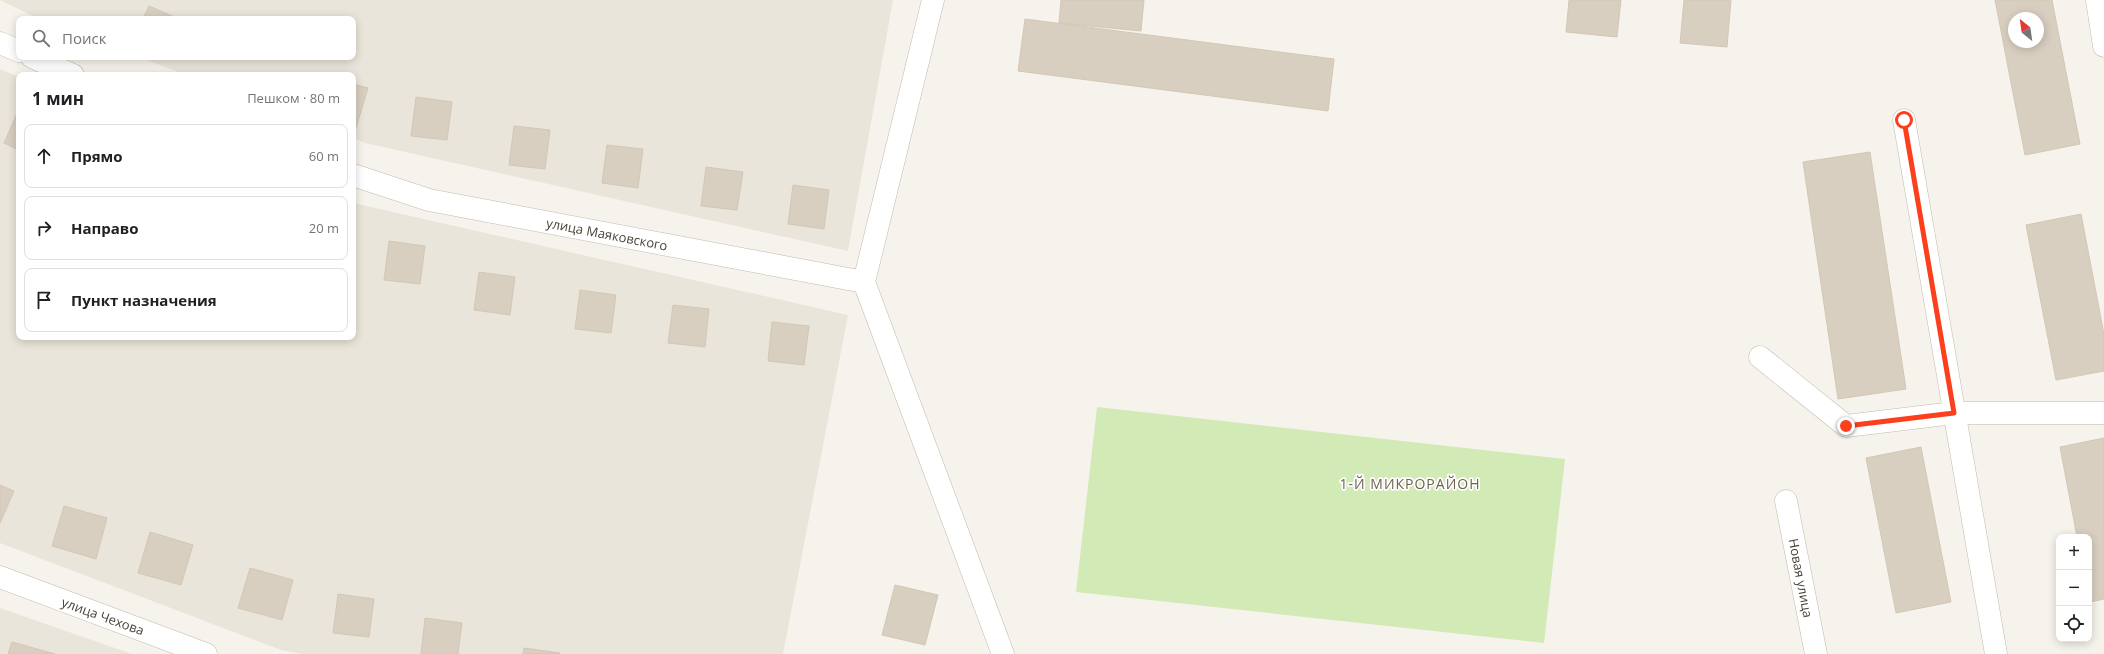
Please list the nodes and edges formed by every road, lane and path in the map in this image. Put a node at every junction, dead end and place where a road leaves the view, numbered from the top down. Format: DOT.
graph roads {
  1 [pos="933,0"];
  2 [pos="2097,0"];
  3 [pos="0,43"];
  4 [pos="2104,46"];
  5 [pos="16,50"];
  6 [pos="39,60"];
  7 [pos="66,72"];
  8 [pos="1904,120"];
  9 [pos="356,176"];
  10 [pos="864,282"];
  11 [pos="1760,357"];
  12 [pos="1954,413"];
  13 [pos="2104,413"];
  14 [pos="1786,501"];
  15 [pos="0,577"];
  16 [pos="206,654"];
  17 [pos="1003,654"];
  18 [pos="1816,654"];
  19 [pos="1996,654"];
  1 -- 10 [label="street"];
  2 -- 4 [label="street"];
  3 -- 5 [label="street"];
  6 -- 7 [label="street"];
  8 -- 12 [label="street"];
  9 -- 10 [label="street, улица Маяковского"];
  10 -- 17 [label="street"];
  11 -- 12 [label="street"];
  12 -- 13 [label="street"];
  12 -- 19 [label="street"];
  14 -- 18 [label="street, Новая улица"];
  15 -- 16 [label="street, улица Чехова"];
}
